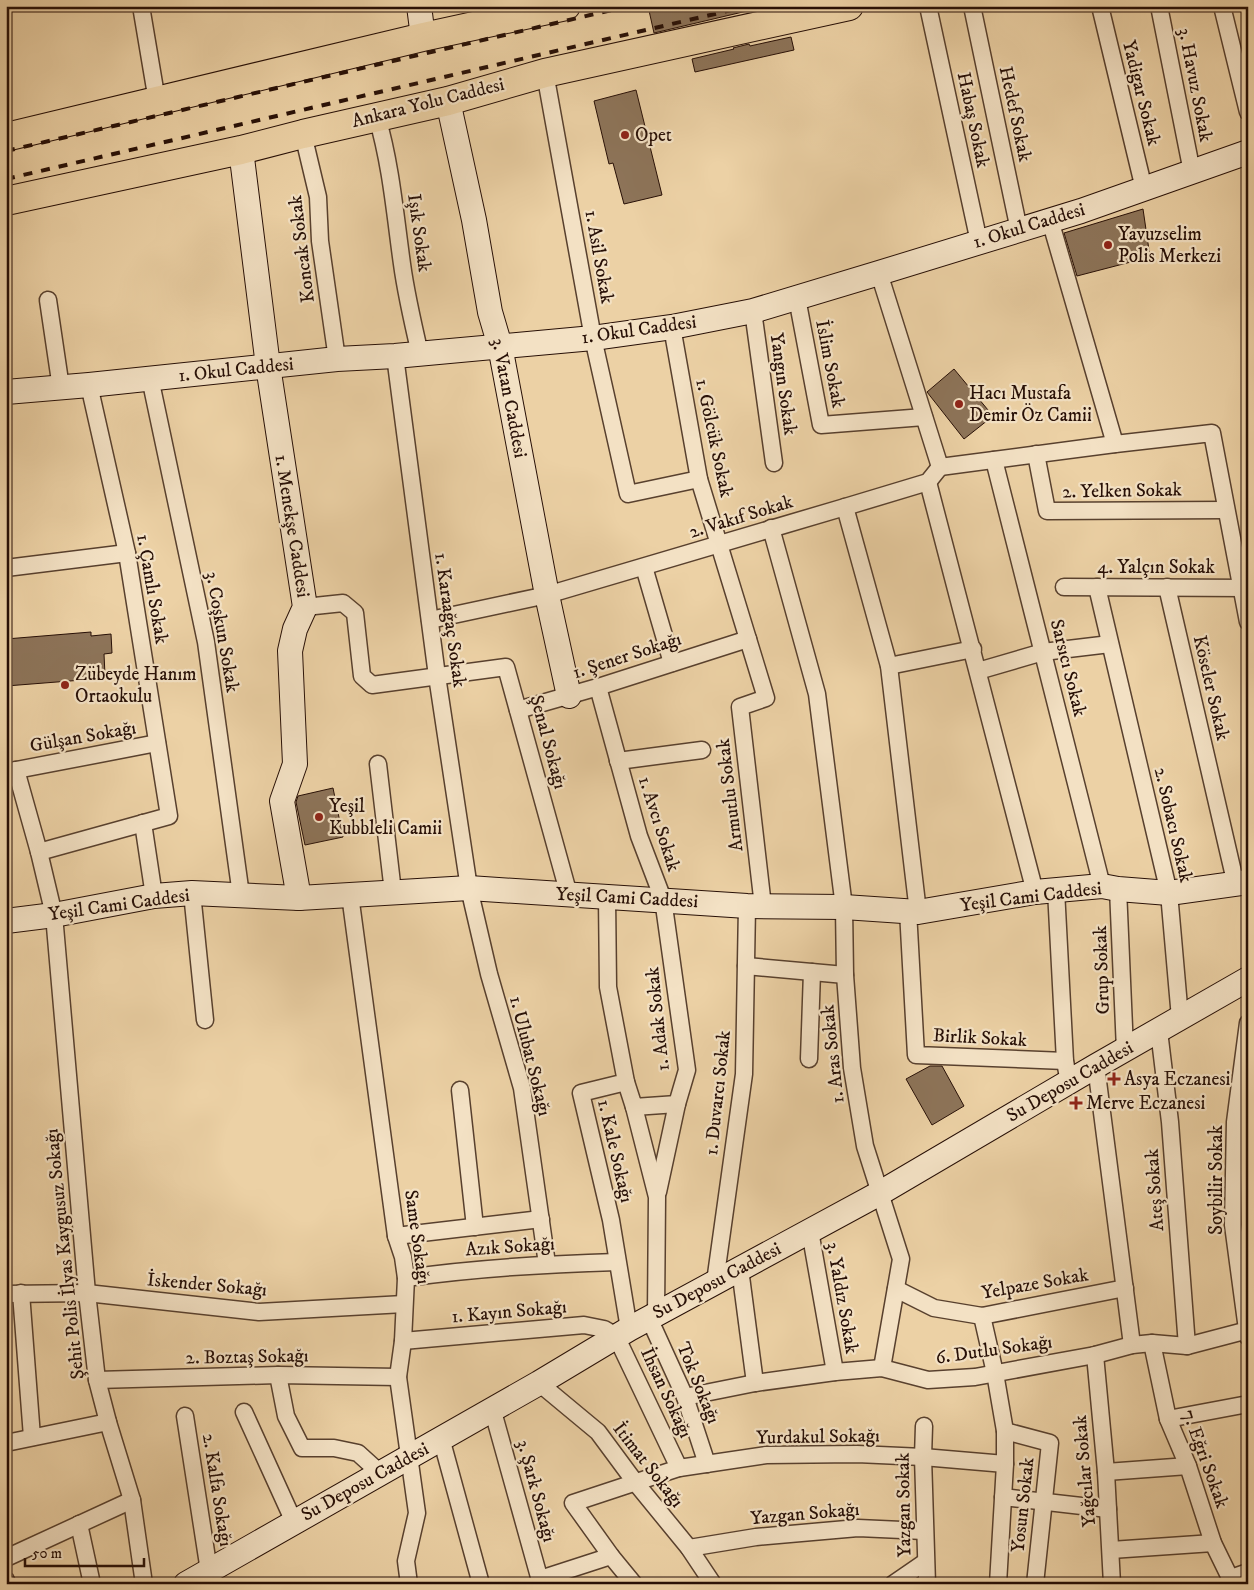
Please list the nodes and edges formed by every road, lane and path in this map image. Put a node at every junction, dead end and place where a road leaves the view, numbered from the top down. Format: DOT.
graph roads {
  1 [pos="141,6"];
  2 [pos="419,6"];
  3 [pos="566,6"];
  4 [pos="849,6"];
  5 [pos="928,6"];
  6 [pos="972,6"];
  7 [pos="1100,6"];
  8 [pos="1159,6"];
  9 [pos="1222,6"];
  10 [pos="423,37"];
  11 [pos="545,73"];
  12 [pos="157,101"];
  13 [pos="448,101"];
  14 [pos="1248,112"];
  15 [pos="377,117"];
  16 [pos="303,134"];
  17 [pos="6,137"];
  18 [pos="241,150"];
  19 [pos="1248,152"];
  20 [pos="1192,172"];
  21 [pos="1144,190"];
  22 [pos="6,201"];
  23 [pos="1050,220"];
  24 [pos="1019,230"];
  25 [pos="979,242"];
  26 [pos="879,273"];
  27 [pos="797,298"];
  28 [pos="48,300"];
  29 [pos="753,311"];
  30 [pos="672,328"];
  31 [pos="593,338"];
  32 [pos="500,346"];
  33 [pos="420,354"];
  34 [pos="395,356"];
  35 [pos="337,359"];
  36 [pos="268,366"];
  37 [pos="150,378"];
  38 [pos="89,386"];
  39 [pos="61,388"];
  40 [pos="6,392"];
  41 [pos="924,417"];
  42 [pos="1115,444"];
  43 [pos="1036,454"];
  44 [pos="994,460"];
  45 [pos="774,463"];
  46 [pos="940,467"];
  47 [pos="699,479"];
  48 [pos="928,482"];
  49 [pos="845,507"];
  50 [pos="1226,510"];
  51 [pos="771,528"];
  52 [pos="718,544"];
  53 [pos="127,553"];
  54 [pos="644,567"];
  55 [pos="6,568"];
  56 [pos="1064,587"];
  57 [pos="1097,587"];
  58 [pos="1167,587"];
  59 [pos="1244,588"];
  60 [pos="547,595"];
  61 [pos="305,607"];
  62 [pos="430,620"];
  63 [pos="1248,622"];
  64 [pos="748,639"];
  65 [pos="1110,644"];
  66 [pos="972,650"];
  67 [pos="1043,652"];
  68 [pos="672,663"];
  69 [pos="889,666"];
  70 [pos="978,671"];
  71 [pos="437,676"];
  72 [pos="598,687"];
  73 [pos="569,696"];
  74 [pos="766,698"];
  75 [pos="518,710"];
  76 [pos="158,743"];
  77 [pos="702,750"];
  78 [pos="618,761"];
  79 [pos="378,764"];
  80 [pos="11,771"];
  81 [pos="143,823"];
  82 [pos="39,852"];
  83 [pos="1242,884"];
  84 [pos="1110,887"];
  85 [pos="469,888"];
  86 [pos="1045,891"];
  87 [pos="393,892"];
  88 [pos="192,893"];
  89 [pos="1168,893"];
  90 [pos="241,895"];
  91 [pos="350,895"];
  92 [pos="569,895"];
  93 [pos="154,896"];
  94 [pos="607,897"];
  95 [pos="299,898"];
  96 [pos="663,899"];
  97 [pos="755,906"];
  98 [pos="844,907"];
  99 [pos="913,912"];
  100 [pos="54,915"];
  101 [pos="6,920"];
  102 [pos="746,966"];
  103 [pos="812,972"];
  104 [pos="845,975"];
  105 [pos="1248,979"];
  106 [pos="1180,1018"];
  107 [pos="205,1020"];
  108 [pos="1248,1023"];
  109 [pos="1159,1031"];
  110 [pos="1125,1050"];
  111 [pos="809,1058"];
  112 [pos="1096,1066"];
  113 [pos="1067,1072"];
  114 [pos="626,1082"];
  115 [pos="460,1090"];
  116 [pos="677,1104"];
  117 [pos="634,1107"];
  118 [pos="1241,1123"];
  119 [pos="880,1193"];
  120 [pos="656,1197"];
  121 [pos="540,1218"];
  122 [pos="475,1227"];
  123 [pos="810,1231"];
  124 [pos="396,1236"];
  125 [pos="617,1262"];
  126 [pos="547,1264"];
  127 [pos="740,1269"];
  128 [pos="406,1278"];
  129 [pos="715,1282"];
  130 [pos="1125,1288"];
  131 [pos="896,1289"];
  132 [pos="87,1293"];
  133 [pos="14,1294"];
  134 [pos="404,1304"];
  135 [pos="653,1316"];
  136 [pos="982,1316"];
  137 [pos="1247,1332"];
  138 [pos="622,1333"];
  139 [pos="403,1341"];
  140 [pos="1152,1343"];
  141 [pos="1132,1345"];
  142 [pos="1187,1346"];
  143 [pos="1095,1355"];
  144 [pos="882,1368"];
  145 [pos="835,1372"];
  146 [pos="995,1373"];
  147 [pos="278,1376"];
  148 [pos="398,1377"];
  149 [pos="97,1380"];
  150 [pos="539,1383"];
  151 [pos="755,1383"];
  152 [pos="685,1397"];
  153 [pos="1248,1404"];
  154 [pos="492,1408"];
  155 [pos="244,1412"];
  156 [pos="185,1416"];
  157 [pos="1168,1419"];
  158 [pos="108,1422"];
  159 [pos="924,1426"];
  160 [pos="1005,1430"];
  161 [pos="32,1437"];
  162 [pos="441,1438"];
  163 [pos="6,1443"];
  164 [pos="923,1457"];
  165 [pos="408,1458"];
  166 [pos="707,1464"];
  167 [pos="1005,1464"];
  168 [pos="1188,1466"];
  169 [pos="679,1468"];
  170 [pos="379,1472"];
  171 [pos="1106,1472"];
  172 [pos="635,1482"];
  173 [pos="1003,1497"];
  174 [pos="132,1500"];
  175 [pos="1044,1501"];
  176 [pos="1108,1509"];
  177 [pos="294,1522"];
  178 [pos="79,1524"];
  179 [pos="924,1531"];
  180 [pos="1214,1543"];
  181 [pos="689,1548"];
  182 [pos="1111,1550"];
  183 [pos="611,1556"];
  184 [pos="6,1558"];
  185 [pos="925,1562"];
  186 [pos="209,1571"];
  187 [pos="1248,1572"];
  188 [pos="6,1580"];
  189 [pos="1232,1581"];
  190 [pos="540,1582"];
  191 [pos="7,1584"];
  192 [pos="92,1584"];
  193 [pos="144,1584"];
  194 [pos="186,1584"];
  195 [pos="408,1584"];
  196 [pos="481,1584"];
  197 [pos="634,1584"];
  198 [pos="713,1584"];
  199 [pos="893,1584"];
  200 [pos="927,1584"];
  201 [pos="998,1584"];
  202 [pos="1035,1584"];
  203 [pos="1112,1584"];
  1 -- 12 [label="street"];
  2 -- 10 [label="main road"];
  3 -- 10 [label="highway"];
  4 -- 11 [label="highway, Ankara Yolu Caddesi"];
  5 -- 25 [label="street, Habaş Sokak"];
  6 -- 24 [label="street, Hedef Sokak"];
  7 -- 21 [label="street, Yadigar Sokak"];
  8 -- 20 [label="street, 3. Havuz Sokak"];
  9 -- 14 [label="street"];
  10 -- 12 [label="highway"];
  11 -- 13 [label="highway, Ankara Yolu Caddesi"];
  11 -- 31 [label="street, 1. Asil Sokak"];
  12 -- 17 [label="highway"];
  13 -- 15 [label="highway, Ankara Yolu Caddesi"];
  13 -- 32 [label="main road, 3. Vatan Caddesi"];
  15 -- 16 [label="highway, Ankara Yolu Caddesi"];
  15 -- 33 [label="street, Işık Sokak"];
  16 -- 18 [label="highway, Ankara Yolu Caddesi"];
  16 -- 35 [label="street, Koncak Sokak"];
  18 -- 22 [label="highway, Ankara Yolu Caddesi"];
  18 -- 36 [label="main road, 1. Menekşe Caddesi"];
  19 -- 20 [label="main road, 1. Okul Caddesi"];
  20 -- 21 [label="main road, 1. Okul Caddesi"];
  21 -- 23 [label="main road, 1. Okul Caddesi"];
  23 -- 24 [label="main road, 1. Okul Caddesi"];
  23 -- 42 [label="street"];
  24 -- 25 [label="main road, 1. Okul Caddesi"];
  25 -- 26 [label="main road, 1. Okul Caddesi"];
  26 -- 27 [label="main road, 1. Okul Caddesi"];
  26 -- 41 [label="street"];
  27 -- 29 [label="main road, 1. Okul Caddesi"];
  27 -- 41 [label="street, İslim Sokak"];
  28 -- 39 [label="street"];
  29 -- 30 [label="main road, 1. Okul Caddesi"];
  29 -- 45 [label="street, Yangın Sokak"];
  30 -- 31 [label="main road, 1. Okul Caddesi"];
  30 -- 47 [label="street, 1. Gölcük Sokak"];
  31 -- 32 [label="main road, 1. Okul Caddesi"];
  31 -- 47 [label="street, 1. Asil Sokak"];
  32 -- 33 [label="main road, 1. Okul Caddesi"];
  32 -- 60 [label="main road, 3. Vatan Caddesi"];
  33 -- 34 [label="main road, 1. Okul Caddesi"];
  34 -- 35 [label="main road, 1. Okul Caddesi"];
  34 -- 62 [label="street, 1. Karaağaç Sokak"];
  35 -- 36 [label="main road, 1. Okul Caddesi"];
  36 -- 37 [label="main road, 1. Okul Caddesi"];
  36 -- 61 [label="main road, 1. Menekşe Caddesi"];
  37 -- 38 [label="main road, 1. Okul Caddesi"];
  37 -- 90 [label="street, 3. Coşkun Sokak"];
  38 -- 39 [label="main road, 1. Okul Caddesi"];
  38 -- 53 [label="street, 1. Çamlı Sokak"];
  39 -- 40 [label="main road, 1. Okul Caddesi"];
  41 -- 46 [label="street"];
  42 -- 43 [label="street"];
  42 -- 50 [label="street"];
  43 -- 44 [label="street"];
  43 -- 50 [label="street, 2. Yelken Sokak"];
  44 -- 46 [label="street"];
  44 -- 67 [label="street, Sarsıcı Sokak"];
  46 -- 48 [label="street"];
  47 -- 52 [label="street, 1. Gölcük Sokak"];
  48 -- 49 [label="street, 2. Vakıf Sokak"];
  48 -- 66 [label="street"];
  49 -- 51 [label="street, 2. Vakıf Sokak"];
  49 -- 69 [label="street"];
  50 -- 59 [label="street"];
  51 -- 52 [label="street, 2. Vakıf Sokak"];
  51 -- 98 [label="street, 1. Aras Sokak"];
  52 -- 54 [label="street, 2. Vakıf Sokak"];
  52 -- 64 [label="street, 1. Gölcük Sokak"];
  53 -- 55 [label="street"];
  53 -- 76 [label="street, 1. Çamlı Sokak"];
  54 -- 60 [label="street, 2. Vakıf Sokak"];
  54 -- 68 [label="street"];
  56 -- 57 [label="street, 4. Yalçın Sokak"];
  57 -- 58 [label="street, 4. Yalçın Sokak"];
  57 -- 65 [label="street, 2. Sobacı Sokak"];
  58 -- 59 [label="street, 4. Yalçın Sokak"];
  58 -- 83 [label="street, Köseler Sokak"];
  59 -- 63 [label="street"];
  60 -- 62 [label="street, 2. Vakıf Sokak"];
  60 -- 73 [label="main road, 3. Vatan Caddesi"];
  61 -- 71 [label="street"];
  61 -- 95 [label="main road, 1. Menekşe Caddesi"];
  62 -- 71 [label="street, 1. Karaağaç Sokak"];
  64 -- 68 [label="street, 1. Şener Sokağı"];
  64 -- 74 [label="street, 1. Gölcük Sokak"];
  65 -- 67 [label="street"];
  65 -- 89 [label="street, 2. Sobacı Sokak"];
  66 -- 69 [label="street"];
  66 -- 70 [label="street"];
  67 -- 70 [label="street"];
  67 -- 84 [label="street, Sarsıcı Sokak"];
  68 -- 72 [label="street, 1. Şener Sokağı"];
  69 -- 99 [label="street"];
  70 -- 86 [label="street"];
  71 -- 75 [label="street, Şenal Sokağı"];
  71 -- 85 [label="street, 1. Karaağaç Sokak"];
  72 -- 73 [label="street, 1. Şener Sokağı"];
  72 -- 78 [label="street, 1. Avcı Sokak"];
  73 -- 75 [label="street, 1. Şener Sokağı"];
  74 -- 97 [label="street, Armutlu Sokak"];
  75 -- 92 [label="street, Şenal Sokağı"];
  76 -- 80 [label="street, Gülşan Sokağı"];
  76 -- 81 [label="street, 1. Çamlı Sokak"];
  77 -- 78 [label="street, 1. Avcı Sokak"];
  78 -- 96 [label="street, 1. Avcı Sokak"];
  79 -- 87 [label="street"];
  80 -- 82 [label="street, Şehit Polis İlyas Kaygusuz Sokağı"];
  81 -- 82 [label="street, 1. Çamlı Sokak"];
  81 -- 93 [label="street"];
  82 -- 100 [label="street, Şehit Polis İlyas Kaygusuz Sokağı"];
  83 -- 89 [label="main road, Yeşil Cami Caddesi"];
  84 -- 86 [label="main road, Yeşil Cami Caddesi"];
  84 -- 89 [label="main road, Yeşil Cami Caddesi"];
  84 -- 110 [label="street, Grup Sokak"];
  85 -- 87 [label="main road, Yeşil Cami Caddesi"];
  85 -- 92 [label="main road, Yeşil Cami Caddesi"];
  85 -- 121 [label="street, 1. Ulubat Sokağı"];
  86 -- 99 [label="main road, Yeşil Cami Caddesi"];
  86 -- 113 [label="street"];
  87 -- 91 [label="main road, Yeşil Cami Caddesi"];
  88 -- 90 [label="main road, Yeşil Cami Caddesi"];
  88 -- 93 [label="main road, Yeşil Cami Caddesi"];
  88 -- 107 [label="street"];
  89 -- 106 [label="street, 2. Sobacı Sokak"];
  90 -- 95 [label="main road, Yeşil Cami Caddesi"];
  91 -- 95 [label="main road, Yeşil Cami Caddesi"];
  91 -- 124 [label="street, Same Sokağı"];
  92 -- 94 [label="main road, Yeşil Cami Caddesi"];
  93 -- 100 [label="main road, Yeşil Cami Caddesi"];
  94 -- 96 [label="main road, Yeşil Cami Caddesi"];
  94 -- 114 [label="street, 1. Kale Sokağı"];
  96 -- 97 [label="main road, Yeşil Cami Caddesi"];
  96 -- 116 [label="street, 1. Adak Sokak"];
  97 -- 98 [label="main road, Yeşil Cami Caddesi"];
  97 -- 102 [label="street, 1. Duvarcı Sokak"];
  98 -- 99 [label="main road, Yeşil Cami Caddesi"];
  98 -- 104 [label="street, 1. Aras Sokak"];
  99 -- 113 [label="street, Birlik Sokak"];
  100 -- 101 [label="main road, Yeşil Cami Caddesi"];
  100 -- 132 [label="street, Şehit Polis İlyas Kaygusuz Sokağı"];
  102 -- 103 [label="street"];
  102 -- 129 [label="street, 1. Duvarcı Sokak"];
  103 -- 104 [label="street"];
  103 -- 111 [label="street"];
  104 -- 119 [label="street, 1. Aras Sokak"];
  105 -- 106 [label="main road, Su Deposu Caddesi"];
  106 -- 109 [label="main road, Su Deposu Caddesi"];
  108 -- 118 [label="street, Soybilir Sokak"];
  109 -- 110 [label="main road, Su Deposu Caddesi"];
  109 -- 142 [label="street, Ateş Sokak"];
  110 -- 112 [label="main road, Su Deposu Caddesi"];
  112 -- 113 [label="main road, Su Deposu Caddesi"];
  112 -- 130 [label="street"];
  113 -- 119 [label="main road, Su Deposu Caddesi"];
  114 -- 117 [label="street"];
  114 -- 125 [label="street, 1. Kale Sokağı"];
  115 -- 122 [label="street"];
  116 -- 117 [label="street"];
  116 -- 120 [label="street, 1. Adak Sokak"];
  117 -- 120 [label="street"];
  118 -- 137 [label="street, Soybilir Sokak"];
  119 -- 123 [label="main road, Su Deposu Caddesi"];
  119 -- 131 [label="street, 1. Aras Sokak"];
  120 -- 135 [label="street"];
  121 -- 122 [label="street"];
  121 -- 126 [label="street, 1. Ulubat Sokağı"];
  122 -- 124 [label="street"];
  123 -- 127 [label="main road, Su Deposu Caddesi"];
  123 -- 145 [label="street, 3. Yaldız Sokak"];
  124 -- 128 [label="street, Same Sokağı"];
  125 -- 126 [label="street, Azık Sokağı"];
  125 -- 138 [label="street, 1. Kale Sokağı"];
  126 -- 128 [label="street, Azık Sokağı"];
  127 -- 129 [label="main road, Su Deposu Caddesi"];
  127 -- 151 [label="street"];
  128 -- 134 [label="street, Same Sokağı"];
  129 -- 135 [label="main road, Su Deposu Caddesi"];
  130 -- 136 [label="street, Yelpaze Sokak"];
  130 -- 141 [label="street"];
  131 -- 136 [label="street, Yelpaze Sokak"];
  131 -- 144 [label="street, 1. Aras Sokak"];
  132 -- 133 [label="street, İskender Sokağı"];
  132 -- 134 [label="street, İskender Sokağı"];
  132 -- 149 [label="street, Şehit Polis İlyas Kaygusuz Sokağı"];
  133 -- 161 [label="street"];
  134 -- 139 [label="street, Same Sokağı"];
  135 -- 138 [label="main road, Su Deposu Caddesi"];
  135 -- 152 [label="street, Tok Sokağı"];
  136 -- 146 [label="street"];
  137 -- 142 [label="street, 6. Dutlu Sokağı"];
  138 -- 139 [label="street, 1. Kayın Sokağı"];
  138 -- 150 [label="main road, Su Deposu Caddesi"];
  138 -- 169 [label="street, İhsan Sokağı"];
  139 -- 148 [label="street, Same Sokağı"];
  140 -- 141 [label="street, 6. Dutlu Sokağı"];
  140 -- 142 [label="street, 6. Dutlu Sokağı"];
  140 -- 157 [label="street, 7. Eğri Sokak"];
  141 -- 143 [label="street, 6. Dutlu Sokağı"];
  143 -- 146 [label="street, 6. Dutlu Sokağı"];
  143 -- 171 [label="street, Yağcılar Sokak"];
  144 -- 145 [label="street, 6. Dutlu Sokağı"];
  144 -- 146 [label="street, 6. Dutlu Sokağı"];
  145 -- 151 [label="street, 6. Dutlu Sokağı"];
  146 -- 160 [label="street"];
  147 -- 148 [label="street, 2. Boztaş Sokağı"];
  147 -- 149 [label="street, 2. Boztaş Sokağı"];
  147 -- 170 [label="street"];
  148 -- 165 [label="street, Same Sokağı"];
  149 -- 158 [label="street, Şehit Polis İlyas Kaygusuz Sokağı"];
  150 -- 154 [label="main road, Su Deposu Caddesi"];
  150 -- 172 [label="street, İtimat Sokağı"];
  151 -- 152 [label="street, 6. Dutlu Sokağı"];
  152 -- 166 [label="street, Tok Sokağı"];
  153 -- 157 [label="street"];
  154 -- 162 [label="main road, Su Deposu Caddesi"];
  154 -- 190 [label="street, 3. Şark Sokağı"];
  155 -- 177 [label="street"];
  156 -- 186 [label="street, 2. Kalfa Sokağı"];
  157 -- 168 [label="street, 7. Eğri Sokak"];
  158 -- 161 [label="street"];
  158 -- 174 [label="street, Şehit Polis İlyas Kaygusuz Sokağı"];
  159 -- 164 [label="street, Yazgan Sokak"];
  160 -- 167 [label="street"];
  160 -- 175 [label="street, Yosun Sokak"];
  161 -- 163 [label="street"];
  162 -- 165 [label="main road, Su Deposu Caddesi"];
  162 -- 196 [label="street"];
  164 -- 166 [label="street, Yurdakul Sokağı"];
  164 -- 167 [label="street, Yurdakul Sokağı"];
  164 -- 179 [label="street, Yazgan Sokak"];
  165 -- 170 [label="main road, Su Deposu Caddesi"];
  165 -- 195 [label="street, Same Sokağı"];
  166 -- 169 [label="street, Yurdakul Sokağı"];
  167 -- 173 [label="street"];
  168 -- 171 [label="street"];
  168 -- 180 [label="street, 7. Eğri Sokak"];
  169 -- 172 [label="street, Yurdakul Sokağı"];
  170 -- 177 [label="main road, Su Deposu Caddesi"];
  171 -- 176 [label="street, Yağcılar Sokak"];
  172 -- 181 [label="street, İtimat Sokağı"];
  172 -- 183 [label="street, Yurdakul Sokağı"];
  173 -- 175 [label="street"];
  173 -- 201 [label="street"];
  174 -- 178 [label="street"];
  174 -- 193 [label="street, Şehit Polis İlyas Kaygusuz Sokağı"];
  175 -- 176 [label="street"];
  175 -- 202 [label="street, Yosun Sokak"];
  176 -- 182 [label="street, Yağcılar Sokak"];
  177 -- 186 [label="main road, Su Deposu Caddesi"];
  178 -- 184 [label="street"];
  178 -- 192 [label="street"];
  179 -- 181 [label="street, Yazgan Sokağı"];
  179 -- 185 [label="street, Yazgan Sokak"];
  180 -- 182 [label="street"];
  180 -- 189 [label="street, 7. Eğri Sokak"];
  181 -- 198 [label="street, İtimat Sokağı"];
  182 -- 203 [label="street, Yağcılar Sokak"];
  183 -- 190 [label="street"];
  183 -- 197 [label="street"];
  185 -- 199 [label="street"];
  185 -- 200 [label="street, Yazgan Sokak"];
  186 -- 194 [label="main road, Su Deposu Caddesi"];
  187 -- 189 [label="street"];
  188 -- 191 [label="street"];
}
